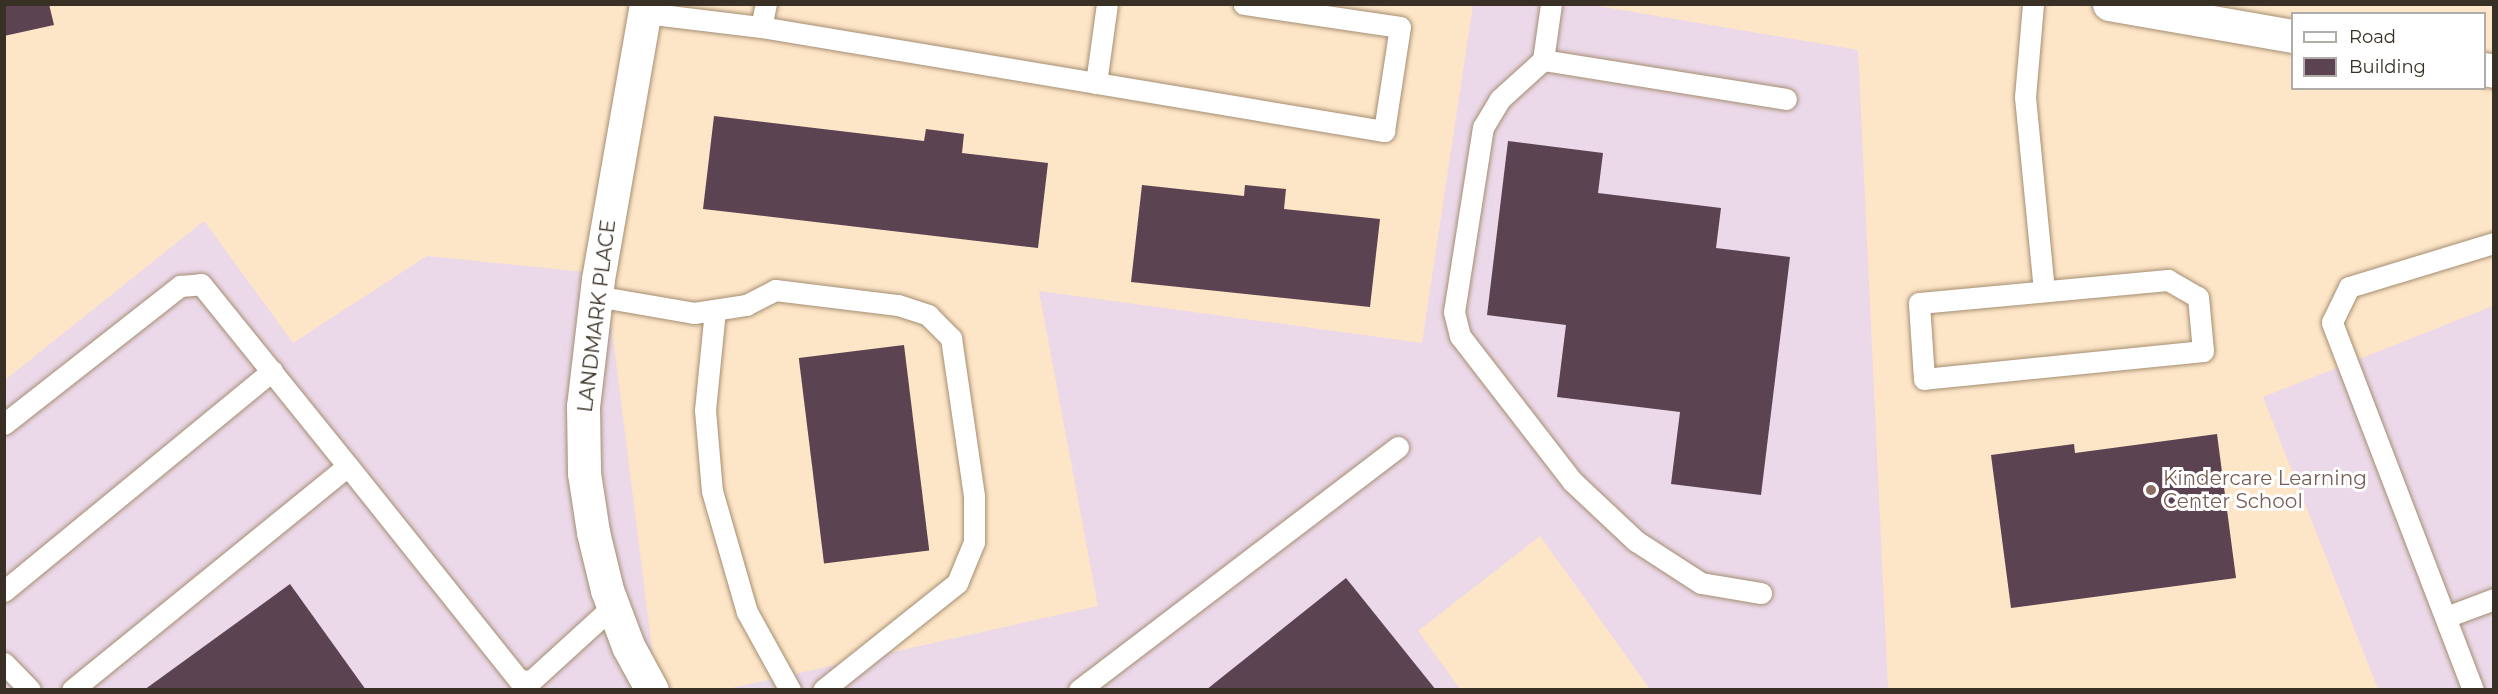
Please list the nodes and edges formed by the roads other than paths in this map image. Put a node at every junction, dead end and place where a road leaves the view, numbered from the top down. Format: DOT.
graph roads {
  1 [pos="766,4"];
  2 [pos="1107,4"];
  3 [pos="1244,4"];
  4 [pos="1551,4"];
  5 [pos="2033,4"];
  6 [pos="2109,4"];
  7 [pos="646,9"];
  8 [pos="761,27"];
  9 [pos="2291,36"];
  10 [pos="1543,60"];
  11 [pos="1096,83"];
  12 [pos="1786,99"];
  13 [pos="2493,243"];
  14 [pos="2044,291"];
  15 [pos="596,296"];
  16 [pos="716,310"];
  17 [pos="272,371"];
  18 [pos="4,424"];
  19 [pos="1398,447"];
  20 [pos="348,466"];
  21 [pos="4,591"];
  22 [pos="1761,593"];
  23 [pos="2493,599"];
  24 [pos="613,606"];
  25 [pos="2446,617"];
  26 [pos="4,663"];
  27 [pos="30,690"];
  28 [pos="72,690"];
  29 [pos="652,690"];
  30 [pos="790,690"];
  31 [pos="822,690"];
  32 [pos="1079,690"];
  33 [pos="2474,690"];
  1 -- 8 [label="lane"];
  2 -- 11 [label="lane"];
  3 -- 11 [label="lane"];
  4 -- 10 [label="lane"];
  5 -- 14 [label="lane"];
  6 -- 9 [label="street"];
  7 -- 8 [label="lane"];
  7 -- 15 [label="street, LANDMARK PLACE"];
  8 -- 11 [label="lane"];
  10 -- 12 [label="lane"];
  10 -- 22 [label="lane"];
  13 -- 25 [label="lane"];
  14 -- 14 [label="lane"];
  15 -- 16 [label="lane"];
  15 -- 24 [label="street, LANDMARK PLACE"];
  16 -- 30 [label="lane"];
  16 -- 31 [label="lane"];
  17 -- 18 [label="lane"];
  17 -- 20 [label="lane"];
  17 -- 21 [label="lane"];
  19 -- 32 [label="lane"];
  20 -- 24 [label="lane"];
  20 -- 28 [label="lane"];
  23 -- 25 [label="lane"];
  24 -- 29 [label="street, LANDMARK PLACE"];
  25 -- 33 [label="lane"];
  26 -- 27 [label="lane"];
}
